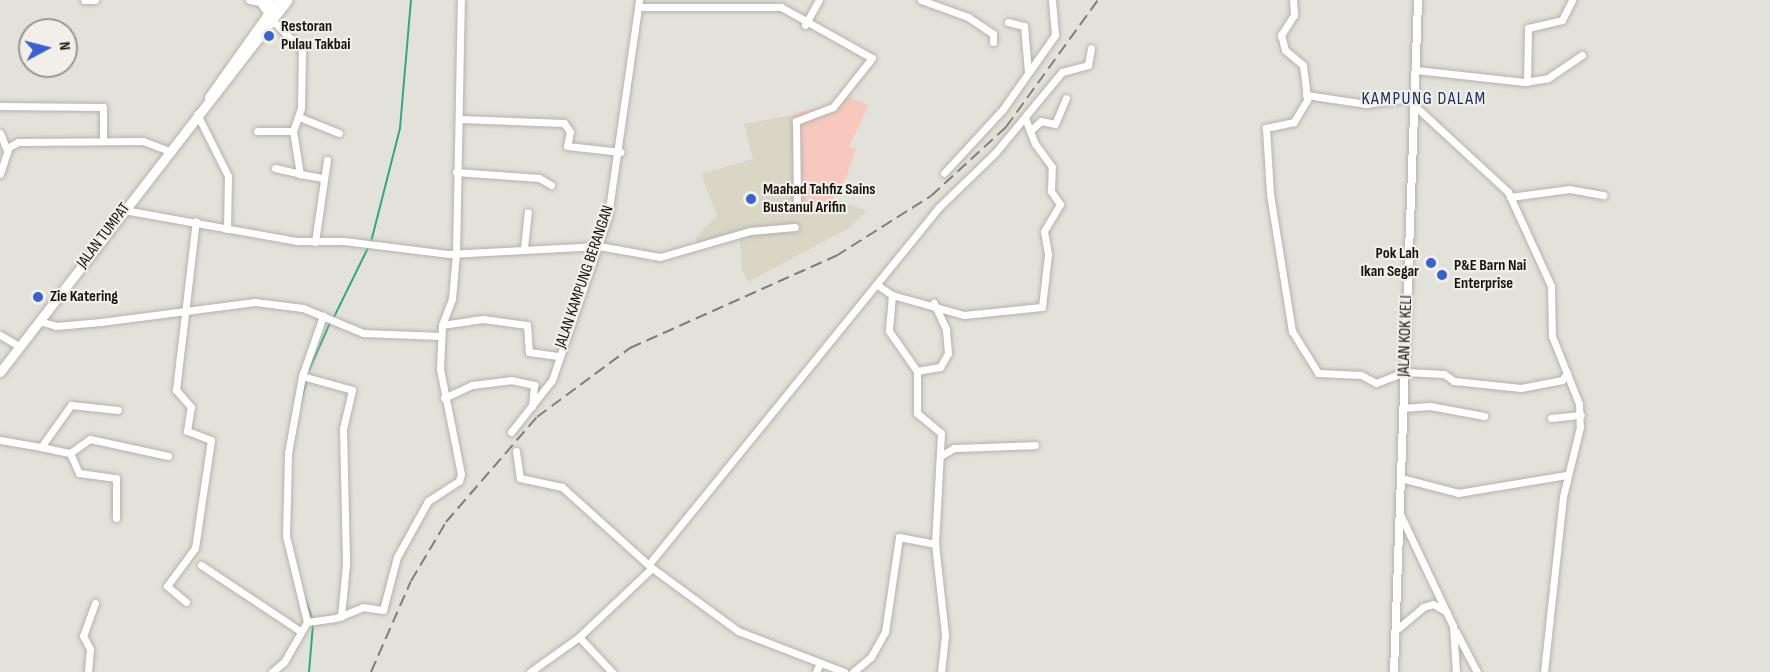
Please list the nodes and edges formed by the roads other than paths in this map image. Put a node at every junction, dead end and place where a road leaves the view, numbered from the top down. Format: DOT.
graph roads {
  1 [pos="86,0"];
  2 [pos="95,0"];
  3 [pos="250,0"];
  4 [pos="461,0"];
  5 [pos="819,0"];
  6 [pos="921,0"];
  7 [pos="1052,0"];
  8 [pos="1293,0"];
  9 [pos="1418,0"];
  10 [pos="1572,0"];
  11 [pos="261,2"];
  12 [pos="283,2"];
  13 [pos="638,3"];
  14 [pos="268,12"];
  15 [pos="274,22"];
  16 [pos="1008,22"];
  17 [pos="805,25"];
  18 [pos="993,42"];
  19 [pos="252,43"];
  20 [pos="1091,48"];
  21 [pos="1582,55"];
  22 [pos="1416,70"];
  23 [pos="1028,72"];
  24 [pos="1527,82"];
  25 [pos="1306,95"];
  26 [pos="1416,97"];
  27 [pos="1066,98"];
  28 [pos="208,99"];
  29 [pos="0,106"];
  30 [pos="1416,107"];
  31 [pos="197,114"];
  32 [pos="299,117"];
  33 [pos="460,118"];
  34 [pos="1025,118"];
  35 [pos="293,130"];
  36 [pos="1031,130"];
  37 [pos="257,131"];
  38 [pos="0,133"];
  39 [pos="339,134"];
  40 [pos="103,140"];
  41 [pos="7,150"];
  42 [pos="169,150"];
  43 [pos="621,152"];
  44 [pos="327,160"];
  45 [pos="275,168"];
  46 [pos="456,172"];
  47 [pos="944,173"];
  48 [pos="0,174"];
  49 [pos="300,174"];
  50 [pos="323,178"];
  51 [pos="551,185"];
  52 [pos="1603,195"];
  53 [pos="1510,197"];
  54 [pos="796,207"];
  55 [pos="124,210"];
  56 [pos="528,212"];
  57 [pos="196,221"];
  58 [pos="795,227"];
  59 [pos="226,229"];
  60 [pos="315,242"];
  61 [pos="599,246"];
  62 [pos="524,248"];
  63 [pos="456,253"];
  64 [pos="879,286"];
  65 [pos="892,295"];
  66 [pos="934,303"];
  67 [pos="182,312"];
  68 [pos="324,316"];
  69 [pos="39,321"];
  70 [pos="442,325"];
  71 [pos="0,335"];
  72 [pos="441,336"];
  73 [pos="20,346"];
  74 [pos="558,356"];
  75 [pos="917,371"];
  76 [pos="0,372"];
  77 [pos="1405,372"];
  78 [pos="1567,373"];
  79 [pos="303,376"];
  80 [pos="444,398"];
  81 [pos="532,406"];
  82 [pos="1402,408"];
  83 [pos="118,410"];
  84 [pos="1581,415"];
  85 [pos="1484,417"];
  86 [pos="1551,418"];
  87 [pos="511,432"];
  88 [pos="0,440"];
  89 [pos="1035,445"];
  90 [pos="41,447"];
  91 [pos="516,451"];
  92 [pos="70,453"];
  93 [pos="942,454"];
  94 [pos="168,456"];
  95 [pos="1567,475"];
  96 [pos="1401,478"];
  97 [pos="1399,512"];
  98 [pos="116,518"];
  99 [pos="935,544"];
  100 [pos="201,565"];
  101 [pos="651,566"];
  102 [pos="186,602"];
  103 [pos="94,603"];
  104 [pos="1448,613"];
  105 [pos="341,617"];
  106 [pos="311,621"];
  107 [pos="1453,626"];
  108 [pos="299,630"];
  109 [pos="1396,630"];
  110 [pos="579,638"];
  111 [pos="820,663"];
  112 [pos="88,672"];
  113 [pos="272,672"];
  114 [pos="530,672"];
  115 [pos="612,672"];
  116 [pos="816,672"];
  117 [pos="844,672"];
  118 [pos="853,672"];
  119 [pos="941,672"];
  120 [pos="1394,672"];
  121 [pos="1456,672"];
  122 [pos="1477,672"];
  123 [pos="1544,672"];
  1 -- 2 [label="street"];
  3 -- 11 [label="street"];
  4 -- 33 [label="street"];
  5 -- 17 [label="street"];
  6 -- 18 [label="street"];
  7 -- 23 [label="street"];
  8 -- 25 [label="street"];
  9 -- 22 [label="street, JALAN KOK KELI"];
  10 -- 24 [label="street"];
  11 -- 12 [label="street"];
  11 -- 14 [label="main road"];
  12 -- 14 [label="main road, JALAN TUMPAT"];
  12 -- 15 [label="main road"];
  12 -- 19 [label="main road, JALAN TUMPAT"];
  13 -- 17 [label="street"];
  13 -- 43 [label="street, JALAN KAMPUNG BERANGAN"];
  14 -- 28 [label="main road, JALAN TUMPAT"];
  15 -- 19 [label="main road"];
  15 -- 32 [label="street"];
  16 -- 23 [label="street"];
  17 -- 54 [label="street"];
  19 -- 28 [label="main road, JALAN TUMPAT"];
  20 -- 34 [label="street"];
  21 -- 24 [label="street"];
  22 -- 24 [label="street"];
  22 -- 26 [label="street, JALAN KOK KELI"];
  23 -- 47 [label="street"];
  25 -- 26 [label="street"];
  25 -- 77 [label="street"];
  26 -- 30 [label="street, JALAN KOK KELI"];
  27 -- 36 [label="street"];
  28 -- 31 [label="main road, JALAN TUMPAT"];
  29 -- 40 [label="street"];
  30 -- 53 [label="street"];
  30 -- 77 [label="street, JALAN KOK KELI"];
  31 -- 42 [label="main road, JALAN TUMPAT"];
  31 -- 59 [label="street"];
  32 -- 35 [label="street"];
  32 -- 39 [label="street"];
  33 -- 43 [label="street"];
  33 -- 46 [label="street"];
  34 -- 36 [label="street"];
  34 -- 64 [label="street"];
  35 -- 37 [label="street"];
  35 -- 49 [label="street"];
  36 -- 66 [label="street"];
  38 -- 41 [label="street"];
  40 -- 41 [label="street"];
  40 -- 42 [label="street"];
  41 -- 48 [label="street"];
  42 -- 55 [label="main road, JALAN TUMPAT"];
  43 -- 61 [label="street, JALAN KAMPUNG BERANGAN"];
  44 -- 50 [label="street"];
  45 -- 49 [label="street"];
  46 -- 51 [label="street"];
  46 -- 63 [label="street"];
  49 -- 50 [label="street"];
  50 -- 60 [label="street"];
  52 -- 53 [label="street"];
  53 -- 78 [label="street"];
  55 -- 57 [label="street"];
  55 -- 69 [label="main road, JALAN TUMPAT"];
  56 -- 62 [label="street"];
  57 -- 59 [label="street"];
  57 -- 67 [label="street"];
  58 -- 61 [label="street"];
  59 -- 60 [label="street"];
  60 -- 63 [label="street"];
  61 -- 62 [label="street"];
  61 -- 74 [label="street, JALAN KAMPUNG BERANGAN"];
  62 -- 63 [label="street"];
  63 -- 70 [label="street"];
  64 -- 65 [label="street"];
  64 -- 101 [label="street"];
  65 -- 66 [label="street"];
  65 -- 75 [label="street"];
  66 -- 75 [label="street"];
  67 -- 68 [label="street"];
  67 -- 69 [label="street"];
  67 -- 102 [label="street"];
  68 -- 72 [label="street"];
  68 -- 79 [label="street"];
  69 -- 73 [label="main road, JALAN TUMPAT"];
  70 -- 72 [label="street"];
  70 -- 74 [label="street"];
  71 -- 73 [label="street"];
  72 -- 80 [label="street"];
  73 -- 76 [label="main road, JALAN TUMPAT"];
  74 -- 81 [label="street, JALAN KAMPUNG BERANGAN"];
  75 -- 93 [label="street"];
  77 -- 78 [label="street"];
  77 -- 82 [label="street, JALAN KOK KELI"];
  78 -- 84 [label="street"];
  79 -- 105 [label="street"];
  79 -- 106 [label="street"];
  80 -- 81 [label="street"];
  80 -- 105 [label="street"];
  81 -- 87 [label="street, JALAN KAMPUNG BERANGAN"];
  82 -- 85 [label="street"];
  82 -- 96 [label="street, JALAN KOK KELI"];
  83 -- 90 [label="street"];
  84 -- 86 [label="street"];
  84 -- 95 [label="street"];
  88 -- 90 [label="street"];
  89 -- 93 [label="street"];
  90 -- 92 [label="street"];
  91 -- 101 [label="street"];
  92 -- 94 [label="street"];
  92 -- 98 [label="street"];
  93 -- 99 [label="street"];
  95 -- 96 [label="street"];
  95 -- 123 [label="street"];
  96 -- 97 [label="street, JALAN KOK KELI"];
  97 -- 104 [label="street"];
  97 -- 109 [label="street, JALAN KOK KELI"];
  99 -- 118 [label="street"];
  99 -- 119 [label="street"];
  100 -- 108 [label="street"];
  101 -- 110 [label="street"];
  101 -- 111 [label="street"];
  103 -- 112 [label="street"];
  104 -- 107 [label="street"];
  104 -- 109 [label="street"];
  105 -- 106 [label="street"];
  106 -- 108 [label="street"];
  107 -- 121 [label="street"];
  107 -- 122 [label="street"];
  108 -- 113 [label="street"];
  109 -- 120 [label="street, JALAN KOK KELI"];
  110 -- 114 [label="street"];
  110 -- 115 [label="street"];
  111 -- 116 [label="street"];
  111 -- 117 [label="street"];
}
